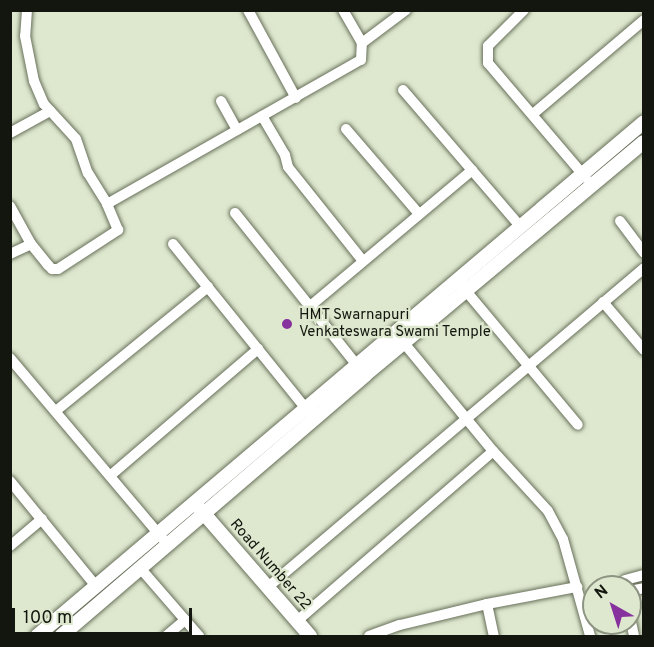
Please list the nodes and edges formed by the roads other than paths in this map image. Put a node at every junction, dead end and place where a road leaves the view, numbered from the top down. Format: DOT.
graph roads {
  1 [pos="27,10"];
  2 [pos="248,10"];
  3 [pos="343,10"];
  4 [pos="524,10"];
  5 [pos="402,12"];
  6 [pos="644,20"];
  7 [pos="362,43"];
  8 [pos="403,90"];
  9 [pos="296,98"];
  10 [pos="221,101"];
  11 [pos="50,111"];
  12 [pos="533,114"];
  13 [pos="262,116"];
  14 [pos="644,122"];
  15 [pos="346,129"];
  16 [pos="237,130"];
  17 [pos="10,134"];
  18 [pos="644,142"];
  19 [pos="472,170"];
  20 [pos="583,173"];
  21 [pos="592,185"];
  22 [pos="107,204"];
  23 [pos="10,206"];
  24 [pos="235,213"];
  25 [pos="419,214"];
  26 [pos="620,221"];
  27 [pos="520,226"];
  28 [pos="32,244"];
  29 [pos="173,244"];
  30 [pos="644,253"];
  31 [pos="10,254"];
  32 [pos="363,261"];
  33 [pos="644,268"];
  34 [pos="462,285"];
  35 [pos="208,287"];
  36 [pos="603,302"];
  37 [pos="309,307"];
  38 [pos="400,338"];
  39 [pos="258,349"];
  40 [pos="644,350"];
  41 [pos="10,358"];
  42 [pos="527,366"];
  43 [pos="361,370"];
  44 [pos="57,410"];
  45 [pos="310,414"];
  46 [pos="465,418"];
  47 [pos="578,425"];
  48 [pos="493,451"];
  49 [pos="111,475"];
  50 [pos="10,481"];
  51 [pos="194,502"];
  52 [pos="204,514"];
  53 [pos="42,519"];
  54 [pos="158,533"];
  55 [pos="168,545"];
  56 [pos="10,546"];
  57 [pos="141,568"];
  58 [pos="96,586"];
  59 [pos="268,587"];
  60 [pos="577,587"];
  61 [pos="487,604"];
  62 [pos="185,620"];
  63 [pos="297,621"];
  64 [pos="400,625"];
  65 [pos="37,636"];
  66 [pos="61,636"];
  67 [pos="166,636"];
  68 [pos="199,636"];
  69 [pos="310,636"];
  70 [pos="369,636"];
  71 [pos="403,636"];
  72 [pos="494,636"];
  73 [pos="590,636"];
  1 -- 11 [label="street"];
  2 -- 9 [label="street"];
  3 -- 7 [label="street"];
  4 -- 12 [label="street"];
  5 -- 7 [label="street"];
  6 -- 12 [label="street"];
  7 -- 9 [label="street"];
  8 -- 19 [label="street"];
  9 -- 13 [label="street"];
  10 -- 16 [label="street"];
  11 -- 17 [label="street"];
  11 -- 22 [label="street"];
  12 -- 20 [label="street"];
  13 -- 16 [label="street"];
  13 -- 32 [label="street"];
  14 -- 20 [label="street"];
  15 -- 25 [label="street"];
  16 -- 22 [label="street"];
  18 -- 21 [label="street"];
  19 -- 25 [label="street"];
  19 -- 27 [label="street"];
  20 -- 21 [label="street"];
  20 -- 27 [label="street"];
  21 -- 34 [label="street"];
  22 -- 28 [label="street"];
  23 -- 28 [label="street"];
  24 -- 37 [label="street"];
  25 -- 32 [label="street"];
  26 -- 30 [label="street"];
  27 -- 34 [label="street"];
  28 -- 31 [label="street"];
  29 -- 35 [label="street"];
  32 -- 37 [label="street"];
  33 -- 36 [label="street"];
  34 -- 38 [label="street"];
  34 -- 42 [label="street"];
  35 -- 39 [label="street"];
  35 -- 44 [label="street"];
  36 -- 40 [label="street"];
  36 -- 42 [label="street"];
  37 -- 43 [label="street"];
  38 -- 43 [label="street"];
  38 -- 46 [label="street"];
  39 -- 45 [label="street"];
  39 -- 49 [label="street"];
  41 -- 44 [label="street"];
  42 -- 46 [label="street"];
  42 -- 47 [label="street"];
  43 -- 45 [label="street"];
  44 -- 49 [label="street"];
  45 -- 51 [label="street"];
  45 -- 52 [label="street"];
  46 -- 48 [label="street"];
  46 -- 59 [label="street"];
  48 -- 60 [label="street"];
  48 -- 63 [label="street"];
  49 -- 54 [label="street"];
  50 -- 53 [label="street"];
  51 -- 52 [label="street, Road Number 22"];
  51 -- 54 [label="street"];
  52 -- 55 [label="street"];
  52 -- 59 [label="street, Road Number 22"];
  53 -- 56 [label="street"];
  53 -- 58 [label="street"];
  54 -- 55 [label="street"];
  54 -- 58 [label="street"];
  55 -- 57 [label="street"];
  57 -- 62 [label="street"];
  57 -- 66 [label="street"];
  58 -- 65 [label="street"];
  59 -- 63 [label="street, Road Number 22"];
  60 -- 61 [label="street"];
  60 -- 73 [label="street"];
  61 -- 64 [label="street"];
  61 -- 72 [label="street"];
  62 -- 67 [label="street"];
  62 -- 68 [label="street"];
  63 -- 69 [label="street, Road Number 22"];
  64 -- 70 [label="street"];
  64 -- 71 [label="street"];
}
